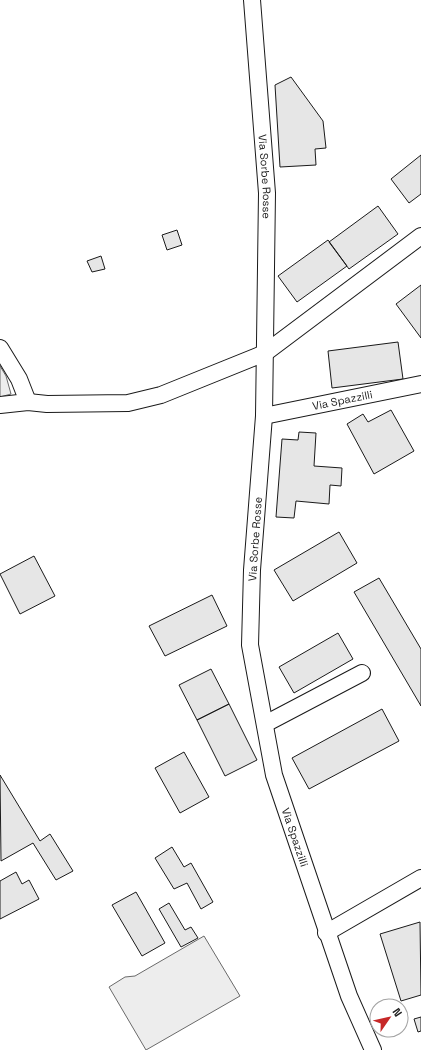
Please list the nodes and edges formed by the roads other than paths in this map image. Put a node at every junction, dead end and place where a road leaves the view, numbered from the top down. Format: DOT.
graph roads {
  1 [pos="252,0"];
  2 [pos="421,236"];
  3 [pos="0,348"];
  4 [pos="265,353"];
  5 [pos="421,384"];
  6 [pos="28,402"];
  7 [pos="0,405"];
  8 [pos="264,416"];
  9 [pos="362,673"];
  10 [pos="265,724"];
  11 [pos="421,878"];
  12 [pos="326,933"];
  13 [pos="373,1050"];
  1 -- 4 [label="street, Via Sorbe Rosse"];
  2 -- 4 [label="street"];
  3 -- 6 [label="street"];
  4 -- 6 [label="street"];
  4 -- 8 [label="street, Via Sorbe Rosse"];
  5 -- 8 [label="street, Via Spazzilli"];
  6 -- 7 [label="street"];
  8 -- 10 [label="street, Via Sorbe Rosse"];
  9 -- 10 [label="street"];
  10 -- 12 [label="street, Via Spazzilli"];
  11 -- 12 [label="street"];
  12 -- 13 [label="street, Via Spazzilli"];
}
